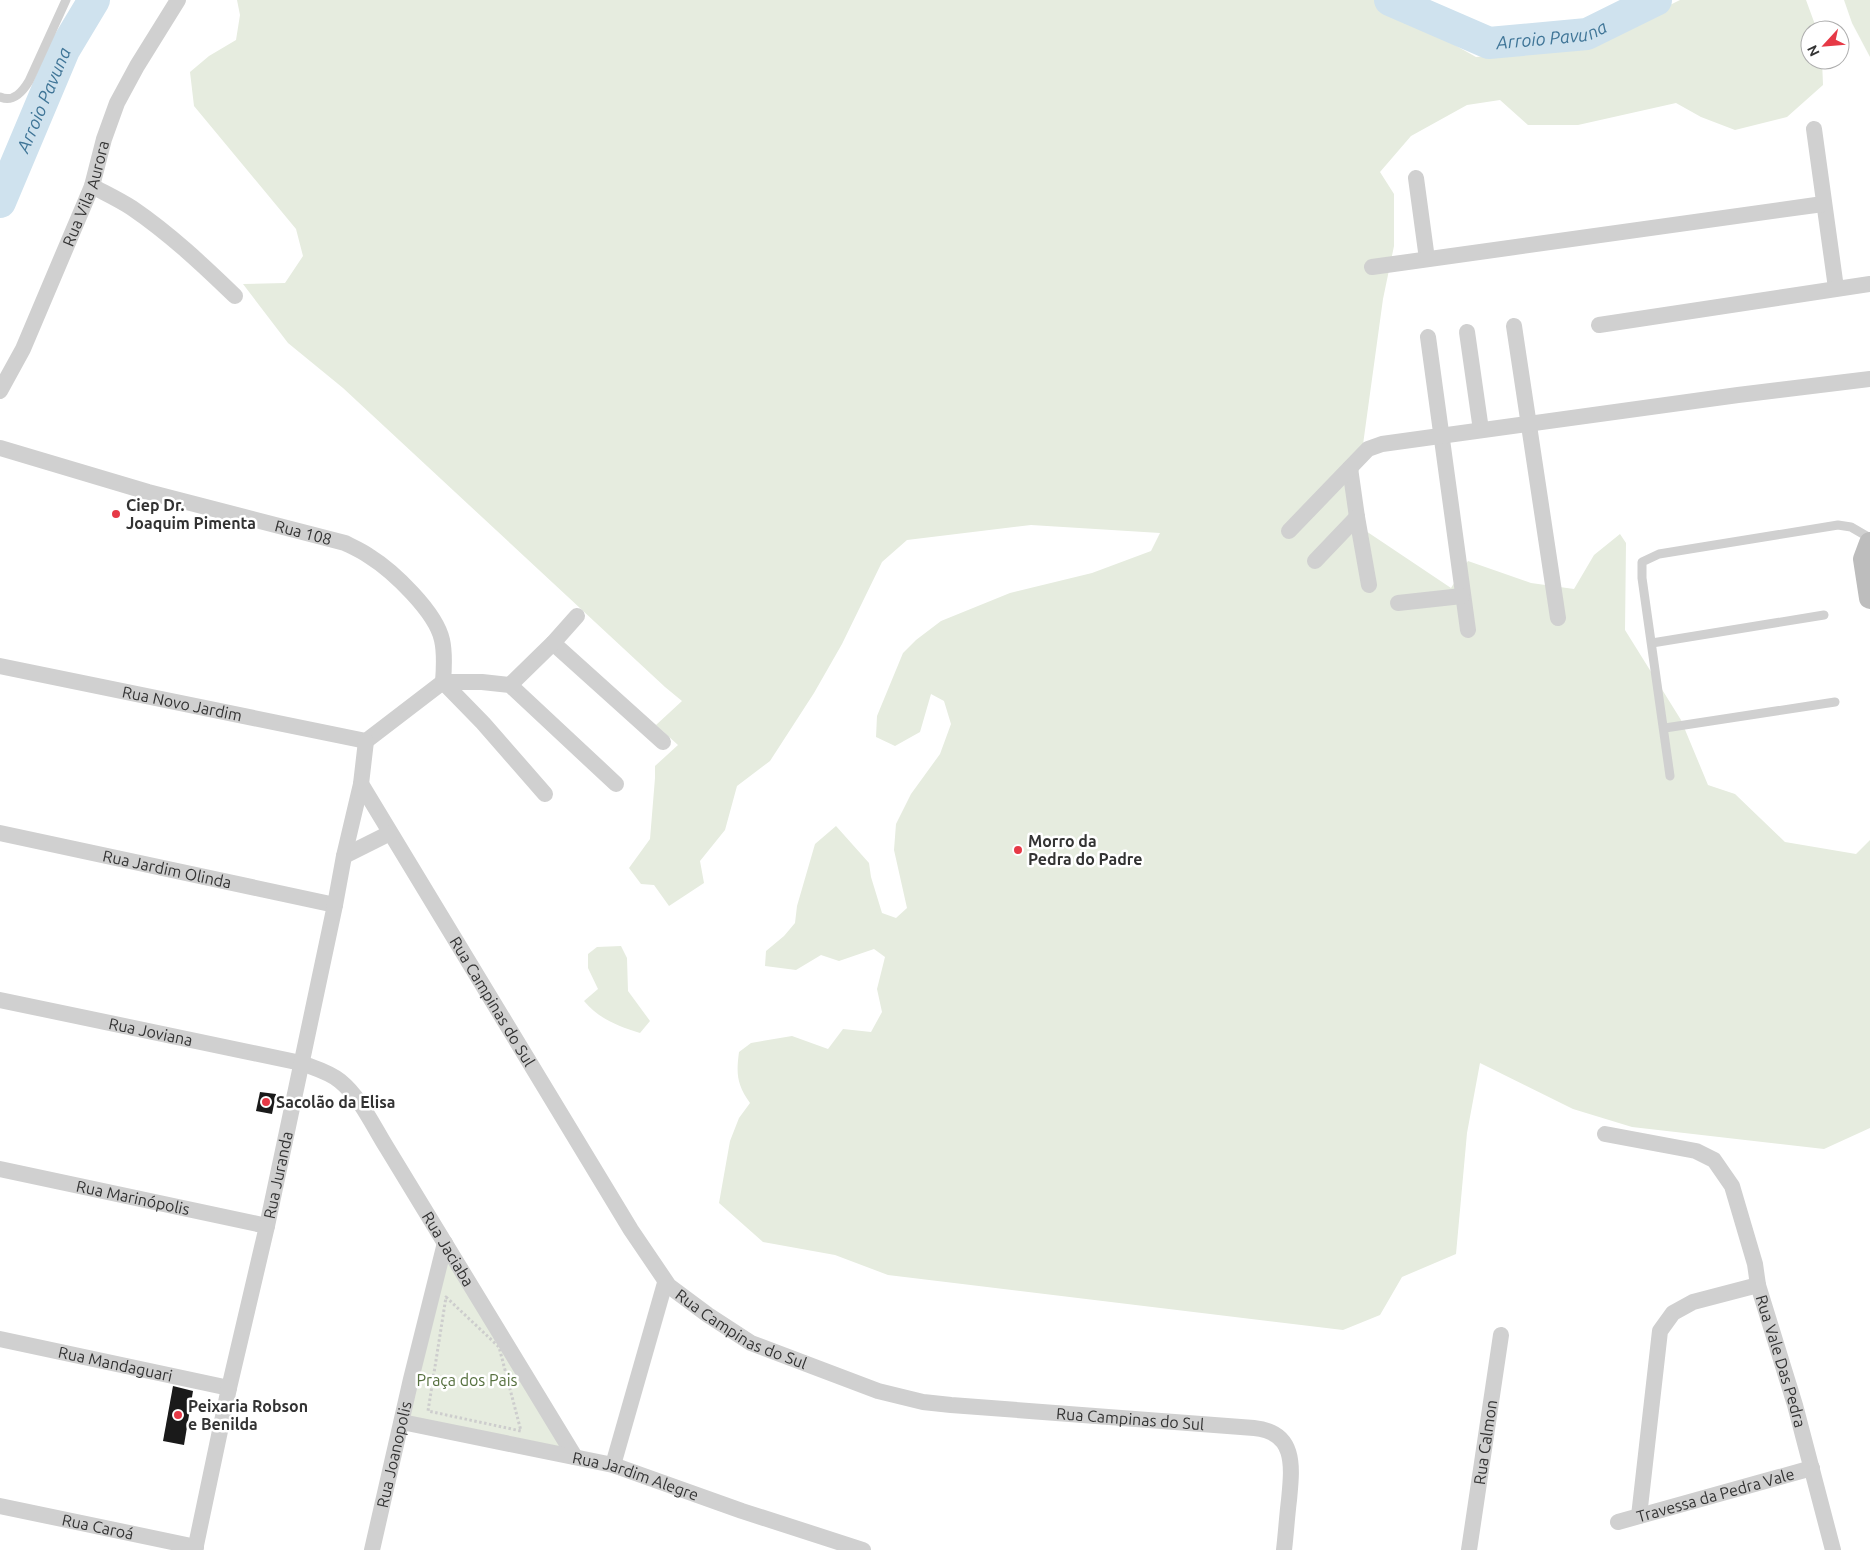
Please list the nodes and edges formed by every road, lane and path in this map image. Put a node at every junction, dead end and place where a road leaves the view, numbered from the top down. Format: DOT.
graph roads {
  1 [pos="66,0"];
  2 [pos="178,0"];
  3 [pos="0,98"];
  4 [pos="1814,129"];
  5 [pos="1416,178"];
  6 [pos="92,186"];
  7 [pos="1823,204"];
  8 [pos="1427,259"];
  9 [pos="1372,267"];
  10 [pos="1870,284"];
  11 [pos="1836,288"];
  12 [pos="236,296"];
  13 [pos="1599,325"];
  14 [pos="1514,326"];
  15 [pos="1467,332"];
  16 [pos="1428,337"];
  17 [pos="1870,380"];
  18 [pos="0,391"];
  19 [pos="1529,423"];
  20 [pos="1481,430"];
  21 [pos="1440,436"];
  22 [pos="0,448"];
  23 [pos="1350,468"];
  24 [pos="1357,517"];
  25 [pos="1289,531"];
  26 [pos="1870,538"];
  27 [pos="1870,543"];
  28 [pos="1315,561"];
  29 [pos="1369,585"];
  30 [pos="1462,596"];
  31 [pos="1870,598"];
  32 [pos="1398,603"];
  33 [pos="1824,615"];
  34 [pos="577,616"];
  35 [pos="1558,618"];
  36 [pos="1468,630"];
  37 [pos="553,643"];
  38 [pos="1652,643"];
  39 [pos="0,666"];
  40 [pos="443,682"];
  41 [pos="510,684"];
  42 [pos="1835,702"];
  43 [pos="1664,728"];
  44 [pos="366,741"];
  45 [pos="663,742"];
  46 [pos="1670,776"];
  47 [pos="361,784"];
  48 [pos="616,784"];
  49 [pos="545,794"];
  50 [pos="0,833"];
  51 [pos="390,833"];
  52 [pos="344,856"];
  53 [pos="335,905"];
  54 [pos="0,1000"];
  55 [pos="302,1063"];
  56 [pos="1605,1134"];
  57 [pos="0,1169"];
  58 [pos="267,1226"];
  59 [pos="445,1243"];
  60 [pos="665,1283"];
  61 [pos="1758,1286"];
  62 [pos="1500,1334"];
  63 [pos="0,1338"];
  64 [pos="230,1388"];
  65 [pos="428,1411"];
  66 [pos="402,1422"];
  67 [pos="575,1457"];
  68 [pos="613,1465"];
  69 [pos="1812,1468"];
  70 [pos="0,1506"];
  71 [pos="1639,1516"];
  72 [pos="1618,1522"];
  73 [pos="195,1549"];
  74 [pos="372,1550"];
  75 [pos="863,1550"];
  76 [pos="1284,1550"];
  77 [pos="1469,1550"];
  78 [pos="1833,1550"];
  1 -- 3 [label="lane"];
  2 -- 6 [label="street, Rua Vila Aurora"];
  4 -- 7 [label="street"];
  5 -- 8 [label="street"];
  6 -- 12 [label="street"];
  6 -- 18 [label="street, Rua Vila Aurora"];
  7 -- 8 [label="street"];
  7 -- 11 [label="street"];
  8 -- 9 [label="street"];
  10 -- 11 [label="street"];
  11 -- 13 [label="street"];
  14 -- 19 [label="street"];
  15 -- 20 [label="street"];
  16 -- 21 [label="street"];
  17 -- 19 [label="street"];
  19 -- 20 [label="street"];
  19 -- 35 [label="street"];
  20 -- 21 [label="street"];
  21 -- 23 [label="street"];
  21 -- 30 [label="street"];
  22 -- 40 [label="street, Rua 108"];
  23 -- 24 [label="street"];
  23 -- 25 [label="street"];
  24 -- 28 [label="street"];
  24 -- 29 [label="street"];
  26 -- 38 [label="lane"];
  27 -- 31 [label="street"];
  30 -- 32 [label="street"];
  30 -- 36 [label="street"];
  33 -- 38 [label="lane"];
  34 -- 37 [label="street"];
  37 -- 41 [label="street"];
  37 -- 45 [label="street"];
  38 -- 43 [label="lane"];
  39 -- 44 [label="street, Rua Novo Jardim"];
  40 -- 41 [label="street"];
  40 -- 44 [label="street"];
  40 -- 49 [label="street"];
  41 -- 48 [label="street"];
  42 -- 43 [label="lane"];
  43 -- 46 [label="lane"];
  44 -- 47 [label="street, Rua Juranda"];
  47 -- 51 [label="street, Rua Campinas do Sul"];
  47 -- 52 [label="street, Rua Juranda"];
  50 -- 53 [label="street, Rua Jardim Olinda"];
  51 -- 52 [label="street"];
  51 -- 60 [label="street, Rua Campinas do Sul"];
  52 -- 53 [label="street, Rua Juranda"];
  53 -- 55 [label="street, Rua Juranda"];
  54 -- 55 [label="street, Rua Joviana"];
  55 -- 58 [label="street, Rua Juranda"];
  55 -- 59 [label="street, Rua Jaciaba"];
  56 -- 61 [label="street"];
  57 -- 58 [label="street, Rua Marinópolis"];
  58 -- 64 [label="street, Rua Juranda"];
  59 -- 66 [label="street, Rua Joanopolis"];
  59 -- 67 [label="street, Rua Jaciaba"];
  60 -- 68 [label="street"];
  60 -- 76 [label="street, Rua Campinas do Sul"];
  61 -- 69 [label="street, Rua Vale Das Pedra"];
  61 -- 71 [label="street, Rua Vale Das Pedra"];
  62 -- 77 [label="street, Rua Calmon"];
  63 -- 64 [label="street, Rua Mandaguari"];
  64 -- 73 [label="street, Rua Juranda"];
  65 -- 65 [label="path"];
  66 -- 67 [label="street, Rua Jardim Alegre"];
  66 -- 74 [label="street, Rua Joanopolis"];
  67 -- 68 [label="street, Rua Jardim Alegre"];
  68 -- 75 [label="street, Rua Jardim Alegre"];
  69 -- 71 [label="street, Travessa da Pedra Vale"];
  69 -- 78 [label="street, Rua Vale Das Pedra"];
  70 -- 73 [label="street, Rua Caroá"];
  71 -- 72 [label="street, Travessa da Pedra Vale"];
}
